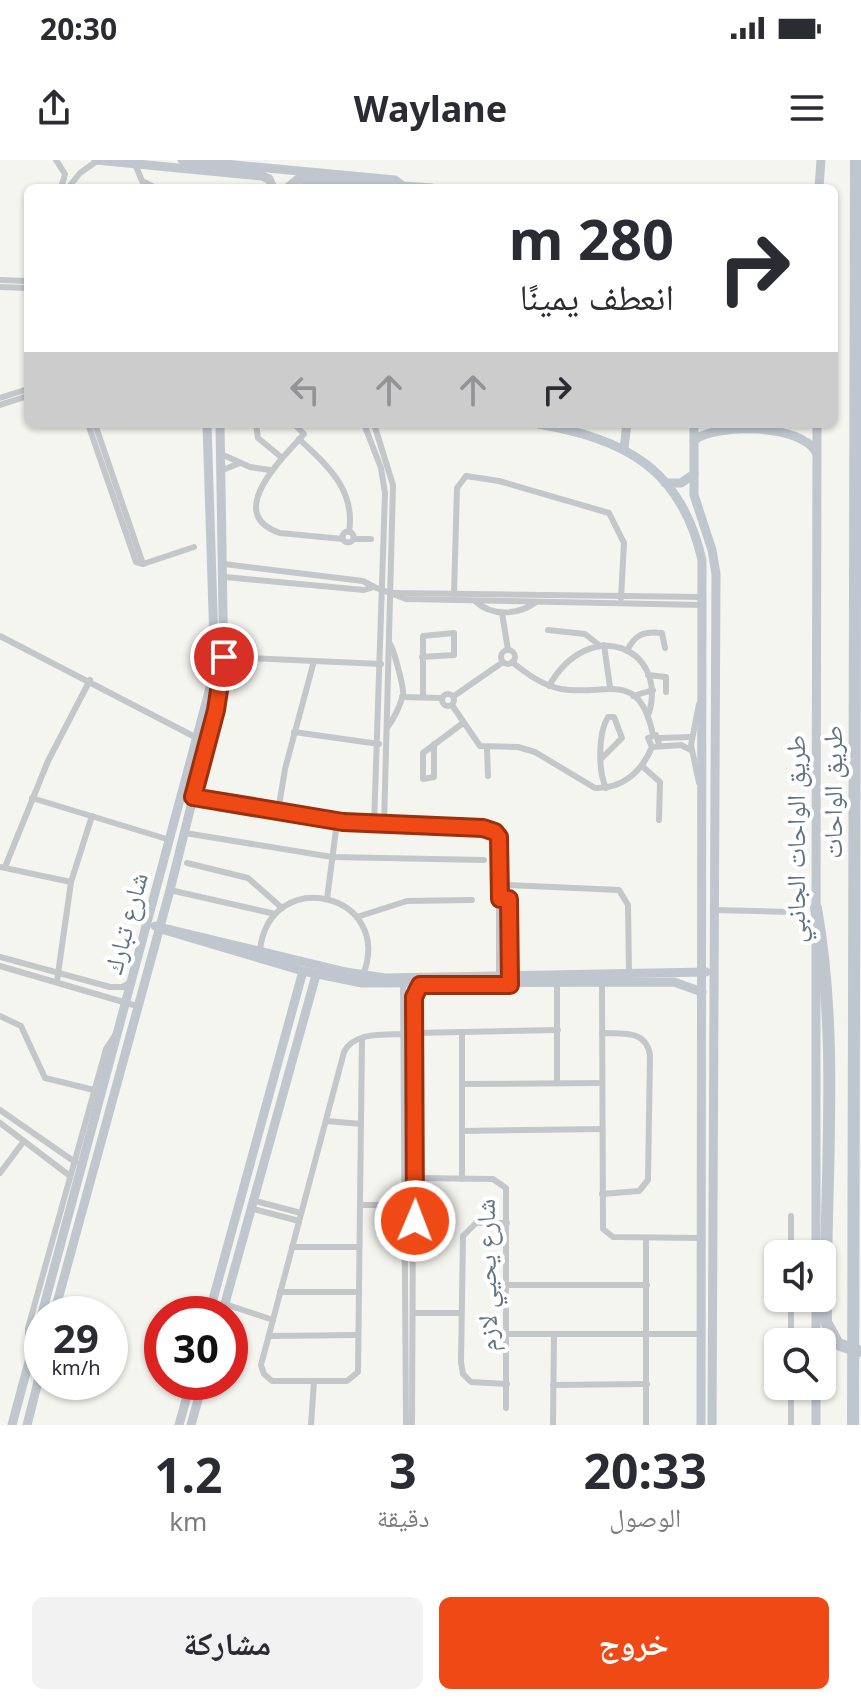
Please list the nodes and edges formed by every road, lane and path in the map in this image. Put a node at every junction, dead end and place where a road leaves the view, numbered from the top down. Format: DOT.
graph roads {
  1 [pos="56,160"];
  2 [pos="97,160"];
  3 [pos="182,160"];
  4 [pos="821,160"];
  5 [pos="856,160"];
  6 [pos="135,164"];
  7 [pos="286,165"];
  8 [pos="69,182"];
  9 [pos="148,184"];
  10 [pos="271,184"];
  11 [pos="292,184"];
  12 [pos="350,184"];
  13 [pos="398,184"];
  14 [pos="819,184"];
  15 [pos="0,280"];
  16 [pos="24,281"];
  17 [pos="0,287"];
  18 [pos="24,288"];
  19 [pos="24,390"];
  20 [pos="24,397"];
  21 [pos="0,398"];
  22 [pos="0,405"];
  23 [pos="89,428"];
  24 [pos="96,428"];
  25 [pos="207,428"];
  26 [pos="220,428"];
  27 [pos="257,428"];
  28 [pos="300,428"];
  29 [pos="365,428"];
  30 [pos="375,428"];
  31 [pos="560,428"];
  32 [pos="626,428"];
  33 [pos="694,428"];
  34 [pos="817,428"];
  35 [pos="299,439"];
  36 [pos="694,440"];
  37 [pos="624,448"];
  38 [pos="221,454"];
  39 [pos="817,454"];
  40 [pos="281,457"];
  41 [pos="240,463"];
  42 [pos="250,467"];
  43 [pos="270,470"];
  44 [pos="220,471"];
  45 [pos="694,474"];
  46 [pos="262,483"];
  47 [pos="665,483"];
  48 [pos="210,515"];
  49 [pos="222,515"];
  50 [pos="701,519"];
  51 [pos="691,524"];
  52 [pos="349,532"];
  53 [pos="343,539"];
  54 [pos="354,539"];
  55 [pos="371,539"];
  56 [pos="194,547"];
  57 [pos="143,564"];
  58 [pos="224,564"];
  59 [pos="319,576"];
  60 [pos="225,582"];
  61 [pos="318,585"];
  62 [pos="374,587"];
  63 [pos="212,588"];
  64 [pos="382,589"];
  65 [pos="392,593"];
  66 [pos="454,594"];
  67 [pos="621,598"];
  68 [pos="474,600"];
  69 [pos="642,600"];
  70 [pos="702,601"];
  71 [pos="536,602"];
  72 [pos="506,613"];
  73 [pos="548,630"];
  74 [pos="0,636"];
  75 [pos="214,637"];
  76 [pos="225,637"];
  77 [pos="390,644"];
  78 [pos="601,645"];
  79 [pos="665,648"];
  80 [pos="508,650"];
  81 [pos="627,651"];
  82 [pos="224,657"];
  83 [pos="422,657"];
  84 [pos="314,661"];
  85 [pos="503,662"];
  86 [pos="512,662"];
  87 [pos="381,664"];
  88 [pos="648,675"];
  89 [pos="385,677"];
  90 [pos="90,680"];
  91 [pos="549,686"];
  92 [pos="610,687"];
  93 [pos="653,690"];
  94 [pos="666,692"];
  95 [pos="402,693"];
  96 [pos="702,693"];
  97 [pos="419,696"];
  98 [pos="454,696"];
  99 [pos="633,696"];
  100 [pos="442,698"];
  101 [pos="452,705"];
  102 [pos="648,714"];
  103 [pos="463,723"];
  104 [pos="387,729"];
  105 [pos="294,732"];
  106 [pos="693,735"];
  107 [pos="197,738"];
  108 [pos="656,741"];
  109 [pos="379,744"];
  110 [pos="434,744"];
  111 [pos="487,749"];
  112 [pos="691,751"];
  113 [pos="601,759"];
  114 [pos="642,766"];
  115 [pos="488,776"];
  116 [pos="606,788"];
  117 [pos="702,793"];
  118 [pos="193,797"];
  119 [pos="32,798"];
  120 [pos="278,812"];
  121 [pos="92,816"];
  122 [pos="659,820"];
  123 [pos="337,822"];
  124 [pos="374,825"];
  125 [pos="384,826"];
  126 [pos="185,833"];
  127 [pos="170,840"];
  128 [pos="714,854"];
  129 [pos="701,855"];
  130 [pos="332,857"];
  131 [pos="166,858"];
  132 [pos="484,860"];
  133 [pos="182,862"];
  134 [pos="2,867"];
  135 [pos="71,882"];
  136 [pos="508,885"];
  137 [pos="170,890"];
  138 [pos="327,899"];
  139 [pos="500,899"];
  140 [pos="472,900"];
  141 [pos="282,908"];
  142 [pos="816,908"];
  143 [pos="714,910"];
  144 [pos="791,912"];
  145 [pos="275,914"];
  146 [pos="357,917"];
  147 [pos="154,925"];
  148 [pos="260,950"];
  149 [pos="0,957"];
  150 [pos="0,966"];
  151 [pos="303,971"];
  152 [pos="713,972"];
  153 [pos="58,973"];
  154 [pos="701,973"];
  155 [pos="629,974"];
  156 [pos="316,975"];
  157 [pos="363,975"];
  158 [pos="133,980"];
  159 [pos="504,980"];
  160 [pos="57,981"];
  161 [pos="403,982"];
  162 [pos="557,984"];
  163 [pos="602,984"];
  164 [pos="420,985"];
  165 [pos="702,992"];
  166 [pos="410,1001"];
  167 [pos="126,1003"];
  168 [pos="137,1006"];
  169 [pos="0,1016"];
  170 [pos="558,1030"];
  171 [pos="119,1032"];
  172 [pos="462,1032"];
  173 [pos="414,1033"];
  174 [pos="602,1033"];
  175 [pos="406,1034"];
  176 [pos="362,1038"];
  177 [pos="557,1083"];
  178 [pos="602,1083"];
  179 [pos="462,1084"];
  180 [pos="94,1090"];
  181 [pos="701,1096"];
  182 [pos="714,1096"];
  183 [pos="0,1110"];
  184 [pos="14,1120"];
  185 [pos="327,1121"];
  186 [pos="0,1123"];
  187 [pos="361,1124"];
  188 [pos="8,1129"];
  189 [pos="602,1129"];
  190 [pos="462,1131"];
  191 [pos="24,1141"];
  192 [pos="75,1162"];
  193 [pos="0,1173"];
  194 [pos="70,1176"];
  195 [pos="415,1178"];
  196 [pos="462,1179"];
  197 [pos="406,1190"];
  198 [pos="415,1190"];
  199 [pos="602,1194"];
  200 [pos="251,1204"];
  201 [pos="360,1205"];
  202 [pos="406,1205"];
  203 [pos="301,1213"];
  204 [pos="791,1216"];
  205 [pos="299,1221"];
  206 [pos="507,1223"];
  207 [pos="646,1238"];
  208 [pos="701,1238"];
  209 [pos="791,1240"];
  210 [pos="816,1240"];
  211 [pos="292,1247"];
  212 [pos="359,1247"];
  213 [pos="222,1269"];
  214 [pos="233,1273"];
  215 [pos="507,1285"];
  216 [pos="647,1285"];
  217 [pos="280,1292"];
  218 [pos="359,1292"];
  219 [pos="37,1296"];
  220 [pos="47,1296"];
  221 [pos="59,1296"];
  222 [pos="214,1296"];
  223 [pos="227,1296"];
  224 [pos="414,1313"];
  225 [pos="461,1313"];
  226 [pos="248,1314"];
  227 [pos="273,1320"];
  228 [pos="507,1334"];
  229 [pos="554,1334"];
  230 [pos="647,1334"];
  231 [pos="701,1334"];
  232 [pos="358,1335"];
  233 [pos="269,1336"];
  234 [pos="861,1351"];
  235 [pos="24,1380"];
  236 [pos="314,1381"];
  237 [pos="507,1384"];
  238 [pos="647,1384"];
  239 [pos="553,1385"];
  240 [pos="33,1400"];
  241 [pos="186,1400"];
  242 [pos="198,1400"];
  243 [pos="791,1400"];
  244 [pos="816,1400"];
  245 [pos="506,1408"];
  246 [pos="12,1425"];
  247 [pos="27,1425"];
  248 [pos="179,1425"];
  249 [pos="191,1425"];
  250 [pos="311,1425"];
  251 [pos="406,1425"];
  252 [pos="412,1425"];
  253 [pos="553,1425"];
  254 [pos="646,1425"];
  255 [pos="701,1425"];
  256 [pos="712,1425"];
  257 [pos="791,1425"];
  258 [pos="816,1425"];
  259 [pos="853,1425"];
  1 -- 8 [label="street"];
  2 -- 6 [label="street"];
  2 -- 8 [label="street"];
  3 -- 7 [label="street"];
  4 -- 14 [label="street"];
  5 -- 259 [label="highway, طريق الواحات"];
  6 -- 9 [label="street"];
  6 -- 10 [label="street"];
  7 -- 13 [label="street"];
  11 -- 12 [label="street"];
  15 -- 16 [label="street"];
  17 -- 18 [label="street"];
  19 -- 21 [label="street"];
  20 -- 22 [label="street"];
  23 -- 57 [label="street"];
  24 -- 57 [label="street"];
  25 -- 48 [label="street, شارع تبارك"];
  26 -- 38 [label="street, شارع تبارك"];
  27 -- 40 [label="street"];
  28 -- 35 [label="street"];
  29 -- 64 [label="street"];
  30 -- 65 [label="street"];
  31 -- 37 [label="street"];
  32 -- 37 [label="street"];
  33 -- 36 [label="street"];
  34 -- 39 [label="street, طريق الواحات الجانبي"];
  35 -- 40 [label="street"];
  35 -- 52 [label="street"];
  36 -- 39 [label="street"];
  36 -- 45 [label="street"];
  37 -- 47 [label="street"];
  38 -- 41 [label="street"];
  38 -- 44 [label="street, شارع تبارك"];
  39 -- 142 [label="street, طريق الواحات الجانبي"];
  40 -- 43 [label="street"];
  41 -- 42 [label="street"];
  41 -- 44 [label="street"];
  42 -- 43 [label="street"];
  42 -- 46 [label="street"];
  43 -- 46 [label="street"];
  44 -- 49 [label="street, شارع تبارك"];
  45 -- 47 [label="street"];
  45 -- 50 [label="street"];
  46 -- 53 [label="street"];
  47 -- 51 [label="street"];
  48 -- 49 [label="street"];
  48 -- 63 [label="street, شارع تبارك"];
  49 -- 58 [label="street, شارع تبارك"];
  50 -- 51 [label="street"];
  50 -- 128 [label="street"];
  51 -- 70 [label="street"];
  52 -- 53 [label="street"];
  52 -- 54 [label="street"];
  53 -- 54 [label="street"];
  54 -- 55 [label="street"];
  56 -- 57 [label="street"];
  58 -- 59 [label="street"];
  58 -- 60 [label="street, شارع تبارك"];
  59 -- 61 [label="street"];
  59 -- 62 [label="street"];
  60 -- 61 [label="street"];
  60 -- 63 [label="street"];
  60 -- 76 [label="street, شارع تبارك"];
  61 -- 62 [label="street"];
  62 -- 64 [label="street"];
  63 -- 75 [label="street, شارع تبارك"];
  64 -- 65 [label="street"];
  64 -- 87 [label="street"];
  65 -- 66 [label="street"];
  65 -- 68 [label="street"];
  65 -- 77 [label="street"];
  66 -- 67 [label="street"];
  66 -- 67 [label="street"];
  67 -- 69 [label="street"];
  68 -- 71 [label="street"];
  68 -- 72 [label="street"];
  69 -- 70 [label="street"];
  69 -- 71 [label="street"];
  70 -- 96 [label="street"];
  71 -- 72 [label="street"];
  72 -- 80 [label="street"];
  73 -- 78 [label="street"];
  74 -- 90 [label="street"];
  75 -- 76 [label="street"];
  75 -- 107 [label="street, شارع تبارك"];
  76 -- 82 [label="street, شارع تبارك"];
  77 -- 89 [label="street"];
  77 -- 95 [label="street"];
  78 -- 81 [label="street"];
  78 -- 91 [label="street"];
  78 -- 92 [label="street"];
  79 -- 81 [label="street"];
  80 -- 85 [label="street"];
  80 -- 86 [label="street"];
  81 -- 88 [label="street"];
  82 -- 84 [label="street"];
  82 -- 118 [label="street, شارع تبارك"];
  83 -- 83 [label="street"];
  83 -- 97 [label="street"];
  84 -- 87 [label="street"];
  84 -- 105 [label="street"];
  85 -- 86 [label="street"];
  85 -- 98 [label="street"];
  86 -- 91 [label="street"];
  87 -- 89 [label="street"];
  88 -- 93 [label="street"];
  88 -- 94 [label="street"];
  89 -- 104 [label="street"];
  89 -- 109 [label="street"];
  90 -- 107 [label="street"];
  90 -- 119 [label="street"];
  91 -- 92 [label="street"];
  92 -- 99 [label="street"];
  93 -- 99 [label="street"];
  93 -- 102 [label="street"];
  95 -- 97 [label="street"];
  95 -- 104 [label="street"];
  96 -- 106 [label="street"];
  96 -- 117 [label="street"];
  97 -- 100 [label="street"];
  98 -- 100 [label="street"];
  98 -- 101 [label="street"];
  99 -- 102 [label="street"];
  100 -- 101 [label="street"];
  101 -- 103 [label="street"];
  102 -- 108 [label="street"];
  103 -- 110 [label="street"];
  103 -- 111 [label="street"];
  104 -- 125 [label="street"];
  105 -- 109 [label="street"];
  105 -- 120 [label="street"];
  106 -- 108 [label="street"];
  106 -- 112 [label="street"];
  107 -- 127 [label="street, شارع تبارك"];
  108 -- 112 [label="street"];
  108 -- 114 [label="street"];
  109 -- 124 [label="street"];
  110 -- 110 [label="street"];
  111 -- 115 [label="street"];
  111 -- 116 [label="street"];
  112 -- 117 [label="street"];
  113 -- 113 [label="street"];
  113 -- 116 [label="street"];
  114 -- 116 [label="street"];
  114 -- 122 [label="street"];
  117 -- 129 [label="street"];
  118 -- 120 [label="street"];
  118 -- 126 [label="street, شارع تبارك"];
  119 -- 121 [label="street"];
  119 -- 134 [label="street"];
  120 -- 123 [label="street"];
  121 -- 127 [label="street"];
  121 -- 135 [label="street"];
  123 -- 124 [label="street"];
  123 -- 130 [label="street"];
  124 -- 125 [label="street"];
  125 -- 139 [label="street"];
  126 -- 130 [label="street"];
  126 -- 133 [label="street, شارع تبارك"];
  127 -- 131 [label="street, شارع تبارك"];
  128 -- 129 [label="street"];
  128 -- 143 [label="street"];
  129 -- 154 [label="street"];
  130 -- 132 [label="street"];
  130 -- 138 [label="street"];
  131 -- 133 [label="street"];
  131 -- 147 [label="street, شارع تبارك"];
  133 -- 137 [label="street, شارع تبارك"];
  133 -- 141 [label="street"];
  134 -- 135 [label="street"];
  135 -- 153 [label="street"];
  136 -- 155 [label="street"];
  137 -- 145 [label="street"];
  137 -- 147 [label="street, شارع تبارك"];
  138 -- 141 [label="street"];
  138 -- 146 [label="street"];
  139 -- 159 [label="street"];
  139 -- 159 [label="street"];
  140 -- 146 [label="street"];
  141 -- 145 [label="street"];
  142 -- 210 [label="street, طريق الواحات الجانبي"];
  142 -- 234 [label="highway"];
  143 -- 144 [label="street"];
  143 -- 152 [label="street"];
  145 -- 148 [label="street"];
  146 -- 157 [label="street"];
  147 -- 148 [label="street"];
  147 -- 151 [label="street"];
  147 -- 158 [label="street, شارع تبارك"];
  147 -- 168 [label="street, شارع تبارك"];
  148 -- 157 [label="street"];
  149 -- 153 [label="street"];
  150 -- 160 [label="street"];
  151 -- 156 [label="street"];
  151 -- 213 [label="street"];
  152 -- 154 [label="street"];
  152 -- 182 [label="street"];
  153 -- 158 [label="street"];
  153 -- 160 [label="street"];
  154 -- 155 [label="street"];
  154 -- 165 [label="street"];
  155 -- 159 [label="street"];
  156 -- 161 [label="street"];
  156 -- 200 [label="street"];
  157 -- 161 [label="street"];
  158 -- 167 [label="street, شارع تبارك"];
  159 -- 161 [label="street"];
  159 -- 162 [label="street"];
  159 -- 164 [label="street"];
  160 -- 167 [label="street"];
  161 -- 164 [label="street"];
  161 -- 166 [label="street"];
  162 -- 163 [label="street"];
  162 -- 170 [label="street"];
  163 -- 165 [label="street"];
  163 -- 174 [label="street"];
  164 -- 166 [label="street"];
  165 -- 181 [label="street"];
  166 -- 173 [label="street"];
  166 -- 175 [label="street"];
  167 -- 168 [label="street"];
  167 -- 171 [label="street, شارع تبارك"];
  168 -- 221 [label="street, شارع تبارك"];
  169 -- 180 [label="street"];
  170 -- 172 [label="street"];
  170 -- 177 [label="street"];
  171 -- 180 [label="street"];
  171 -- 220 [label="street, شارع تبارك"];
  172 -- 173 [label="street"];
  172 -- 179 [label="street"];
  173 -- 195 [label="street"];
  174 -- 178 [label="street"];
  174 -- 199 [label="street"];
  175 -- 176 [label="street"];
  175 -- 197 [label="street"];
  176 -- 185 [label="street"];
  176 -- 187 [label="street"];
  177 -- 178 [label="street"];
  177 -- 179 [label="street"];
  178 -- 189 [label="street"];
  179 -- 190 [label="street"];
  180 -- 192 [label="street"];
  181 -- 182 [label="street"];
  181 -- 208 [label="street"];
  182 -- 256 [label="street"];
  183 -- 184 [label="street"];
  184 -- 188 [label="street"];
  184 -- 192 [label="street"];
  185 -- 187 [label="street"];
  185 -- 203 [label="street"];
  186 -- 188 [label="street"];
  187 -- 201 [label="street"];
  188 -- 191 [label="street"];
  189 -- 190 [label="street"];
  189 -- 199 [label="street"];
  190 -- 196 [label="street"];
  191 -- 193 [label="street"];
  191 -- 194 [label="street"];
  192 -- 194 [label="street"];
  194 -- 219 [label="street"];
  195 -- 196 [label="street, شارع يحيي لازم"];
  195 -- 198 [label="street"];
  196 -- 206 [label="street, شارع يحيي لازم"];
  197 -- 198 [label="street"];
  197 -- 202 [label="street"];
  198 -- 224 [label="street"];
  199 -- 207 [label="street"];
  200 -- 203 [label="street"];
  200 -- 205 [label="street"];
  200 -- 214 [label="street"];
  201 -- 202 [label="street"];
  201 -- 212 [label="street"];
  202 -- 251 [label="street"];
  203 -- 205 [label="street"];
  204 -- 209 [label="street"];
  205 -- 211 [label="street"];
  206 -- 215 [label="street, شارع يحيي لازم"];
  206 -- 225 [label="street"];
  207 -- 208 [label="street"];
  207 -- 216 [label="street"];
  208 -- 231 [label="street"];
  211 -- 212 [label="street"];
  211 -- 217 [label="street"];
  212 -- 218 [label="street"];
  213 -- 214 [label="street"];
  213 -- 222 [label="street"];
  214 -- 223 [label="street"];
  215 -- 216 [label="street"];
  215 -- 228 [label="street, شارع يحيي لازم"];
  216 -- 230 [label="street"];
  217 -- 218 [label="street"];
  217 -- 227 [label="street"];
  218 -- 232 [label="street"];
  224 -- 225 [label="street"];
  224 -- 252 [label="street"];
  225 -- 237 [label="street"];
  226 -- 227 [label="street"];
  227 -- 233 [label="street"];
  228 -- 229 [label="street"];
  228 -- 237 [label="street, شارع يحيي لازم"];
  229 -- 230 [label="street"];
  229 -- 239 [label="street"];
  230 -- 231 [label="street"];
  230 -- 238 [label="street"];
  231 -- 255 [label="street"];
  232 -- 233 [label="street"];
  232 -- 236 [label="street"];
  233 -- 236 [label="street"];
  235 -- 246 [label="street, شارع تبارك"];
  236 -- 250 [label="street"];
  237 -- 245 [label="street, شارع يحيي لازم"];
  238 -- 239 [label="street"];
  238 -- 254 [label="street"];
  239 -- 253 [label="street"];
  240 -- 247 [label="street"];
  241 -- 248 [label="street"];
  242 -- 249 [label="street"];
  243 -- 257 [label="street"];
  244 -- 258 [label="street"];
}
